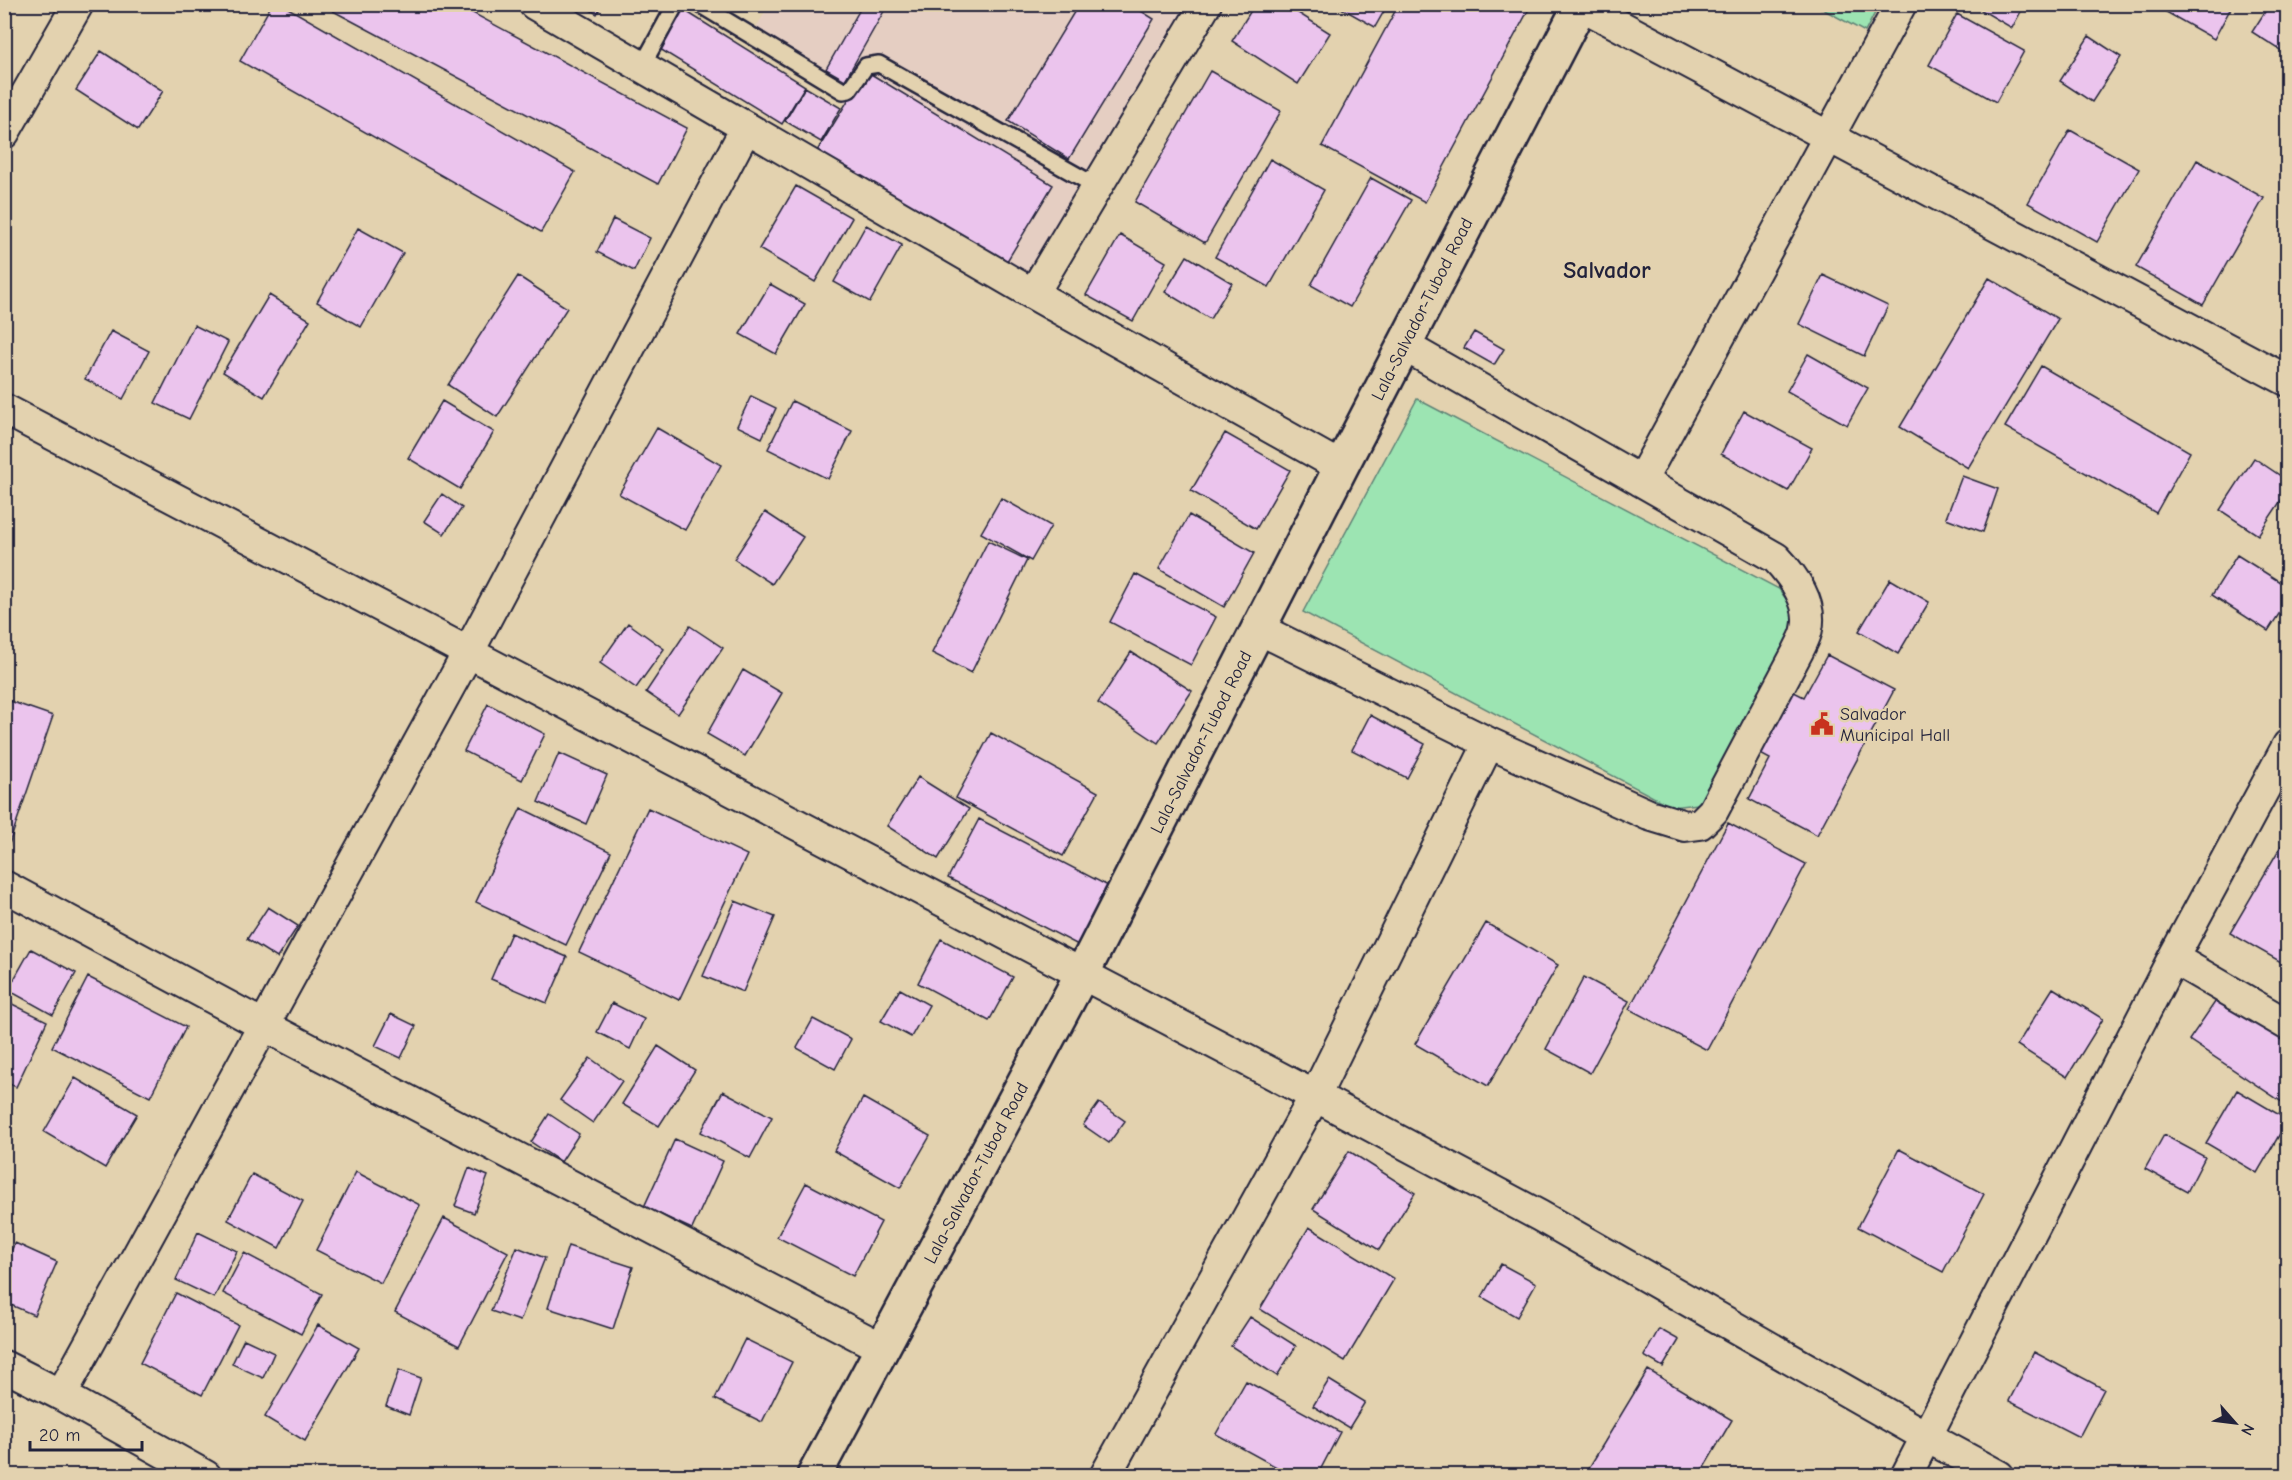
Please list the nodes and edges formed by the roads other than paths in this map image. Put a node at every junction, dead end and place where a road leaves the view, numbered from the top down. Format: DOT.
graph roads {
  1 [pos="78,4"];
  2 [pos="676,4"];
  3 [pos="699,4"];
  4 [pos="1206,4"];
  5 [pos="1901,4"];
  6 [pos="1580,5"];
  7 [pos="540,6"];
  8 [pos="642,66"];
  9 [pos="746,128"];
  10 [pos="4,133"];
  11 [pos="1831,137"];
  12 [pos="1096,186"];
  13 [pos="1033,294"];
  14 [pos="1403,345"];
  15 [pos="2288,381"];
  16 [pos="4,409"];
  17 [pos="1341,466"];
  18 [pos="1641,481"];
  19 [pos="1259,629"];
  20 [pos="469,651"];
  21 [pos="1489,743"];
  22 [pos="2288,745"];
  23 [pos="4,886"];
  24 [pos="2173,958"];
  25 [pos="1082,974"];
  26 [pos="2288,1025"];
  27 [pos="265,1026"];
  28 [pos="1316,1096"];
  29 [pos="882,1348"];
  30 [pos="4,1366"];
  31 [pos="61,1395"];
  32 [pos="1927,1437"];
  33 [pos="1114,1472"];
  34 [pos="206,1476"];
  35 [pos="814,1476"];
  36 [pos="1906,1476"];
  37 [pos="1999,1476"];
  1 -- 10 [label="street"];
  2 -- 8 [label="lane"];
  3 -- 12 [label="lane"];
  4 -- 12 [label="street"];
  5 -- 11 [label="street"];
  6 -- 11 [label="street"];
  6 -- 14 [label="main road, Lala-Salvador-Tubod Road"];
  7 -- 8 [label="street"];
  8 -- 9 [label="street"];
  9 -- 13 [label="street"];
  9 -- 20 [label="street"];
  11 -- 15 [label="street"];
  11 -- 18 [label="street"];
  12 -- 13 [label="street"];
  13 -- 17 [label="street"];
  14 -- 17 [label="main road, Lala-Salvador-Tubod Road"];
  14 -- 18 [label="street"];
  16 -- 20 [label="street"];
  17 -- 19 [label="main road, Lala-Salvador-Tubod Road"];
  18 -- 21 [label="street"];
  19 -- 21 [label="street"];
  19 -- 25 [label="main road, Lala-Salvador-Tubod Road"];
  20 -- 25 [label="street"];
  20 -- 27 [label="street"];
  21 -- 28 [label="street"];
  22 -- 24 [label="street"];
  23 -- 27 [label="street"];
  24 -- 26 [label="street"];
  24 -- 32 [label="street"];
  25 -- 28 [label="street"];
  25 -- 29 [label="main road, Lala-Salvador-Tubod Road"];
  27 -- 29 [label="street"];
  27 -- 31 [label="street"];
  28 -- 32 [label="street"];
  28 -- 33 [label="street"];
  29 -- 35 [label="main road, Lala-Salvador-Tubod Road"];
  30 -- 31 [label="street"];
  31 -- 34 [label="street"];
  32 -- 36 [label="street"];
  32 -- 37 [label="street"];
}
